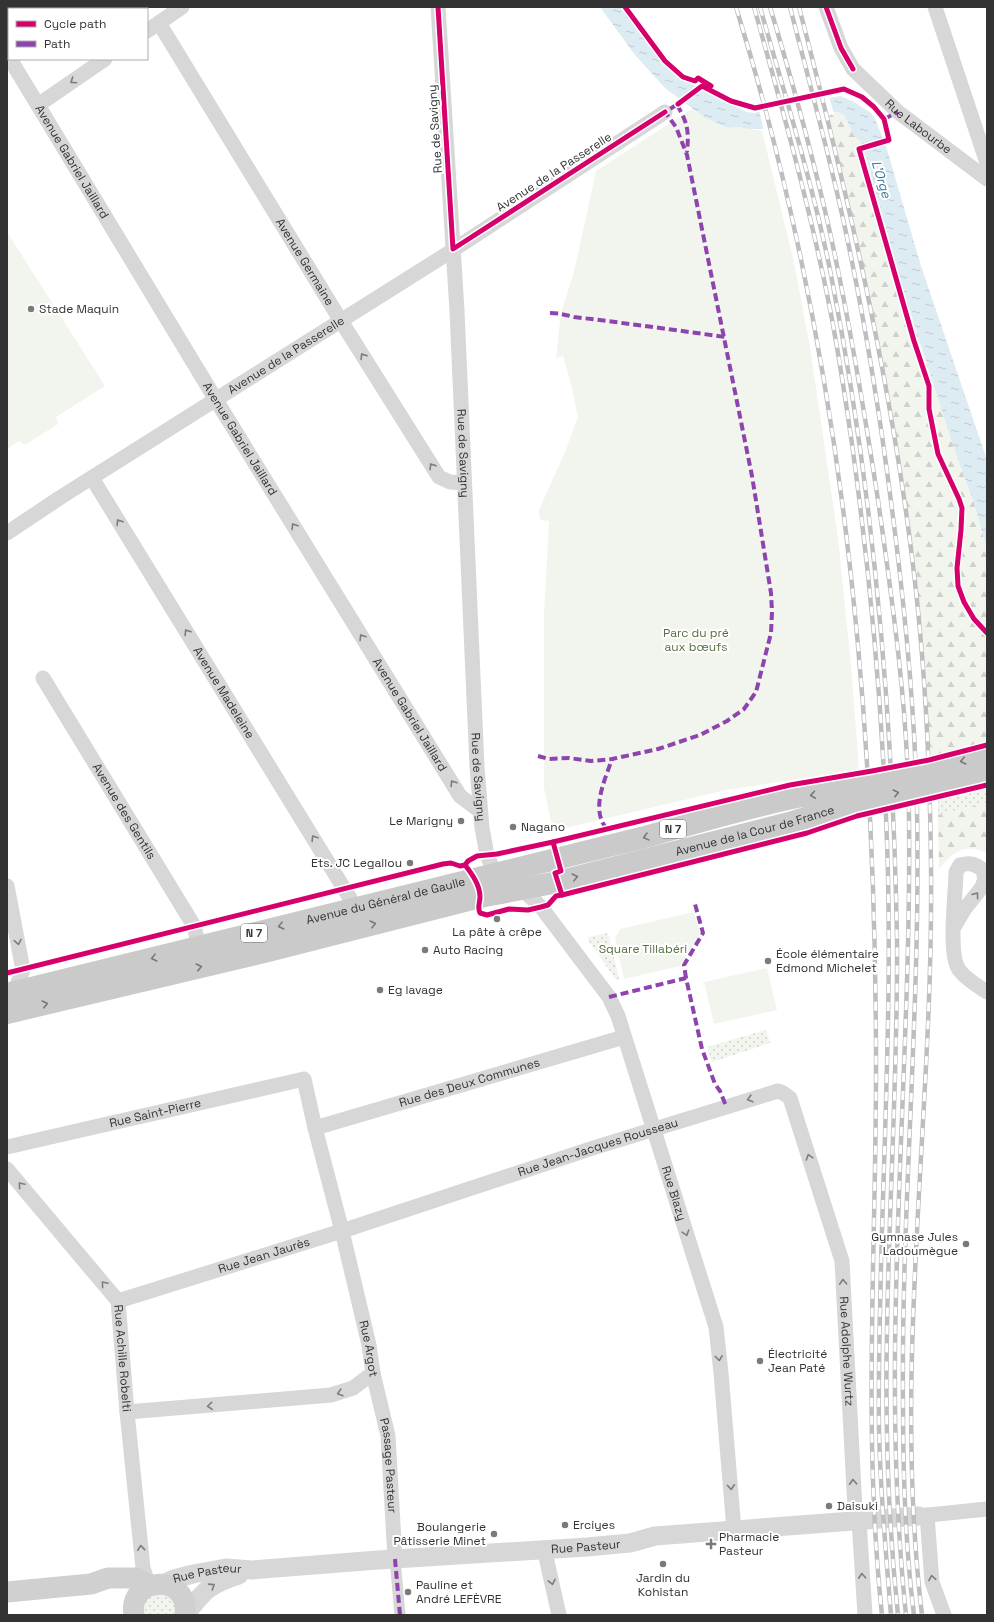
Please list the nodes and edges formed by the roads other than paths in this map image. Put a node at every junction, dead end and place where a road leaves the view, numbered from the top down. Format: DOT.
graph roads {
  1 [pos="182,7"];
  2 [pos="438,7"];
  3 [pos="826,7"];
  4 [pos="936,7"];
  5 [pos="153,27"];
  6 [pos="11,60"];
  7 [pos="105,60"];
  8 [pos="38,105"];
  9 [pos="665,112"];
  10 [pos="987,163"];
  11 [pos="987,179"];
  12 [pos="453,249"];
  13 [pos="341,321"];
  14 [pos="216,400"];
  15 [pos="92,478"];
  16 [pos="464,483"];
  17 [pos="7,533"];
  18 [pos="43,678"];
  19 [pos="987,756"];
  20 [pos="987,772"];
  21 [pos="940,775"];
  22 [pos="854,795"];
  23 [pos="480,811"];
  24 [pos="495,874"];
  25 [pos="7,888"];
  26 [pos="523,890"];
  27 [pos="356,908"];
  28 [pos="954,927"];
  29 [pos="335,934"];
  30 [pos="199,946"];
  31 [pos="987,992"];
  32 [pos="9,993"];
  33 [pos="7,1013"];
  34 [pos="624,1037"];
  35 [pos="304,1079"];
  36 [pos="787,1095"];
  37 [pos="315,1128"];
  38 [pos="654,1129"];
  39 [pos="7,1147"];
  40 [pos="7,1169"];
  41 [pos="409,1209"];
  42 [pos="342,1231"];
  43 [pos="118,1301"];
  44 [pos="373,1373"];
  45 [pos="127,1412"];
  46 [pos="987,1509"];
  47 [pos="923,1516"];
  48 [pos="859,1520"];
  49 [pos="734,1530"];
  50 [pos="544,1548"];
  51 [pos="395,1559"];
  52 [pos="252,1570"];
  53 [pos="91,1584"];
  54 [pos="156,1585"];
  55 [pos="7,1592"];
  56 [pos="134,1610"];
  57 [pos="185,1615"];
  58 [pos="400,1615"];
  59 [pos="559,1615"];
  60 [pos="865,1615"];
  61 [pos="944,1615"];
  1 -- 5 [label="street"];
  2 -- 12 [label="street, Rue de Savigny"];
  3 -- 11 [label="street, Rue Labourbe"];
  4 -- 10 [label="street"];
  5 -- 13 [label="street, Avenue Germaine"];
  6 -- 8 [label="street, Avenue Gabriel Jaillard"];
  7 -- 8 [label="street, one-way"];
  8 -- 14 [label="street, Avenue Gabriel Jaillard"];
  9 -- 12 [label="street, Avenue de la Passerelle"];
  12 -- 13 [label="street, Avenue de la Passerelle"];
  12 -- 16 [label="street, Rue de Savigny"];
  13 -- 14 [label="street, Avenue de la Passerelle"];
  16 -- 13 [label="street, Avenue Germaine, one-way"];
  14 -- 15 [label="street, Avenue de la Passerelle"];
  23 -- 14 [label="street, Avenue Gabriel Jaillard, one-way"];
  15 -- 17 [label="street, Avenue de la Passerelle"];
  27 -- 15 [label="street, Avenue Madeleine, one-way"];
  16 -- 23 [label="street, Rue de Savigny"];
  18 -- 30 [label="street, Avenue des Gentils"];
  19 -- 21 [label="main road, N 7, one-way"];
  20 -- 21 [label="main road, Avenue de la Cour de France / N 7"];
  21 -- 22 [label="main road, Avenue de la Cour de France / N 7, bridge"];
  22 -- 24 [label="main road, Avenue du Général de Gaulle / N 7, one-way"];
  26 -- 22 [label="main road, Avenue de la Cour de France / N 7, one-way"];
  23 -- 24 [label="street, Rue de Savigny"];
  24 -- 26 [label="street"];
  24 -- 27 [label="main road, Avenue du Général de Gaulle / N 7"];
  25 -- 32 [label="street, one-way"];
  29 -- 26 [label="main road, Avenue de la Cour de France / N 7, one-way"];
  26 -- 34 [label="street, Rue Blazy"];
  27 -- 30 [label="main road, Avenue du Général de Gaulle / N 7, one-way"];
  28 -- 31 [label="street"];
  33 -- 29 [label="main road, Avenue du Général de Gaulle / N 7, one-way"];
  30 -- 32 [label="main road, Avenue du Général de Gaulle / N 7, one-way"];
  34 -- 37 [label="street, Rue des Deux Communes"];
  34 -- 38 [label="street, Rue Blazy"];
  35 -- 37 [label="street, Rue Argot"];
  35 -- 39 [label="street, Rue Saint-Pierre"];
  36 -- 38 [label="street, Rue Jean-Jacques Rousseau, one-way"];
  48 -- 36 [label="street, Rue Adolphe Wurtz, one-way"];
  37 -- 42 [label="street, Rue Argot"];
  38 -- 41 [label="street, Rue Jean-Jacques Rousseau"];
  38 -- 49 [label="street, Rue Blazy, one-way"];
  43 -- 40 [label="street, Rue Achille Robelti, one-way"];
  41 -- 42 [label="street, Rue Jean Jaurès"];
  42 -- 43 [label="street, Rue Jean Jaurès"];
  42 -- 44 [label="street, Rue Argot"];
  43 -- 45 [label="street, Rue Achille Robelti"];
  44 -- 45 [label="street, Rue Argot, one-way"];
  44 -- 51 [label="street, Passage Pasteur"];
  54 -- 45 [label="street, Rue Achille Robelti, one-way"];
  46 -- 47 [label="street"];
  47 -- 48 [label="street, Rue Pasteur"];
  61 -- 47 [label="street, one-way"];
  48 -- 49 [label="street, Rue Pasteur"];
  60 -- 48 [label="street, Rue Adolphe Wurtz, one-way"];
  49 -- 50 [label="street, Rue Pasteur"];
  50 -- 51 [label="street, Rue Pasteur"];
  50 -- 59 [label="street, one-way"];
  51 -- 52 [label="street, Rue Pasteur"];
  51 -- 58 [label="street"];
  52 -- 54 [label="street, Rue Pasteur"];
  57 -- 52 [label="street, Rue Pasteur, one-way"];
  53 -- 54 [label="main road"];
  53 -- 55 [label="main road"];
  53 -- 56 [label="main road"];
  54 -- 56 [label="main road"];
  54 -- 57 [label="main road"];
}
